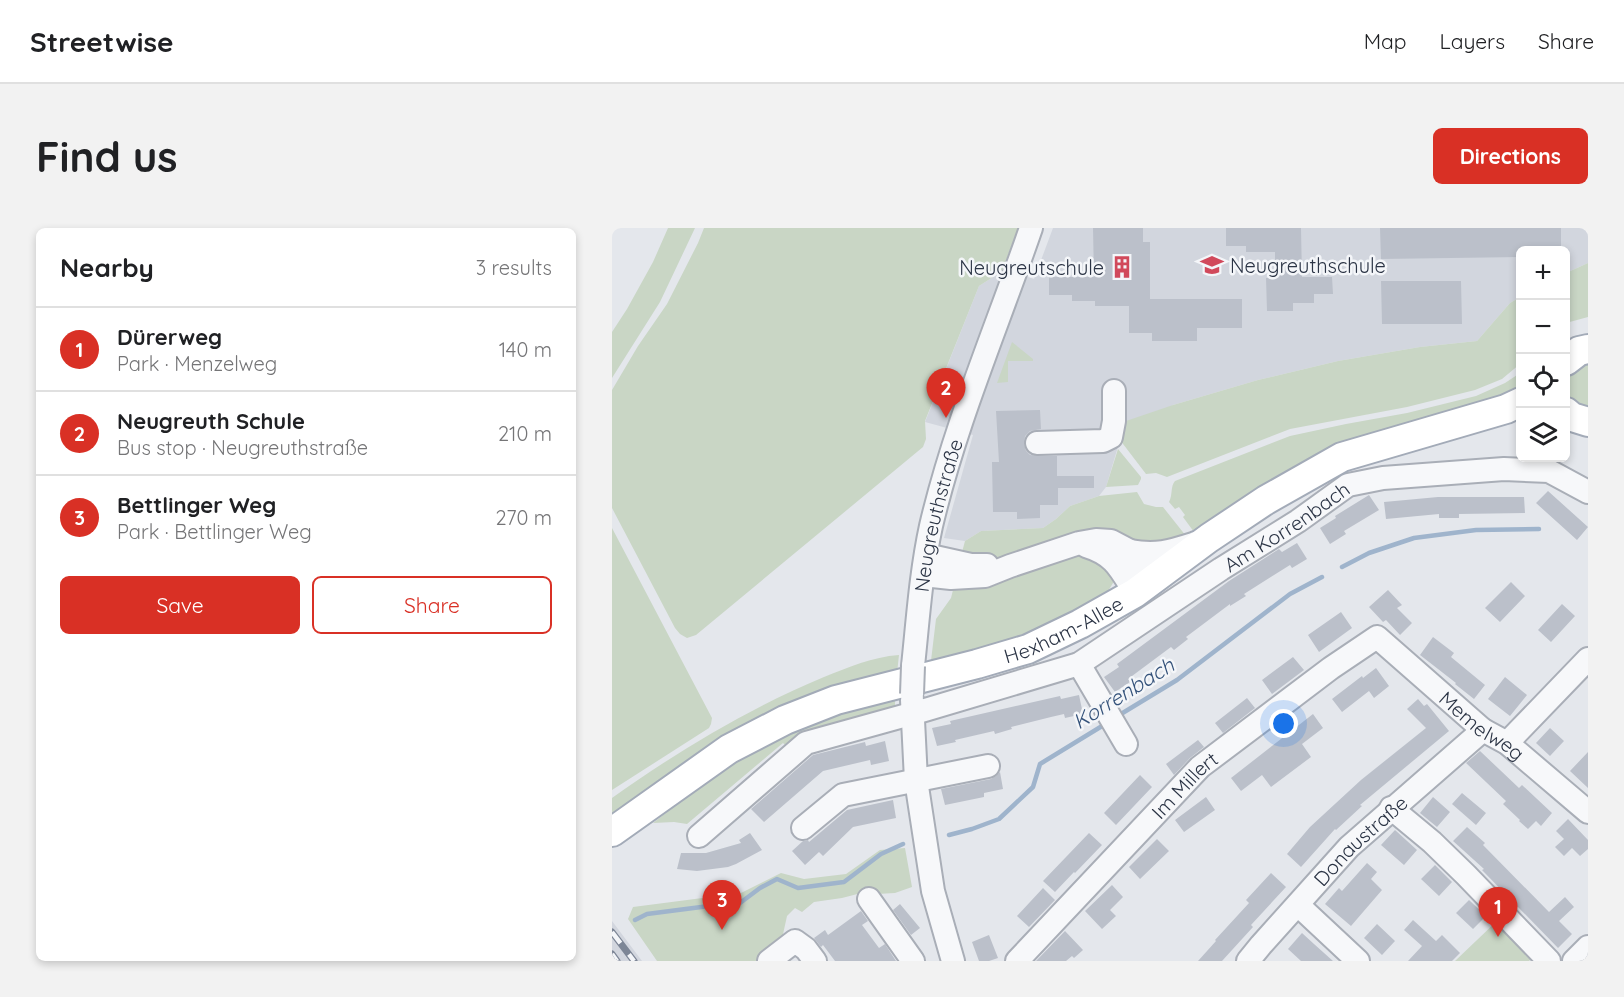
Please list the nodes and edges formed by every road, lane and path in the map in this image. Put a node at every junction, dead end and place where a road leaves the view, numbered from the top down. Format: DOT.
graph roads {
  1 [pos="1031,228"];
  2 [pos="1588,350"];
  3 [pos="1570,358"];
  4 [pos="1113,391"];
  5 [pos="1516,407"];
  6 [pos="1037,443"];
  7 [pos="1588,492"];
  8 [pos="1209,538"];
  9 [pos="1079,543"];
  10 [pos="1130,551"];
  11 [pos="924,565"];
  12 [pos="1138,592"];
  13 [pos="1377,637"];
  14 [pos="1588,659"];
  15 [pos="1079,664"];
  16 [pos="912,704"];
  17 [pos="1116,728"];
  18 [pos="1483,730"];
  19 [pos="1507,743"];
  20 [pos="988,766"];
  21 [pos="916,780"];
  22 [pos="1391,808"];
  23 [pos="1588,812"];
  24 [pos="803,828"];
  25 [pos="612,832"];
  26 [pos="699,836"];
  27 [pos="868,899"];
  28 [pos="1298,905"];
  29 [pos="1588,947"];
  30 [pos="769,961"];
  31 [pos="815,961"];
  32 [pos="914,961"];
  33 [pos="953,961"];
  34 [pos="1017,961"];
  35 [pos="1248,961"];
  36 [pos="1358,961"];
  37 [pos="1549,961"];
  38 [pos="1574,961"];
  1 -- 11 [label="street, Neugreuthstraße"];
  2 -- 3 [label="main road"];
  4 -- 6 [label="street"];
  5 -- 8 [label="main road, Hexham-Allee"];
  7 -- 15 [label="street, Am Korrenbach"];
  8 -- 10 [label="street"];
  8 -- 12 [label="main road, Hexham-Allee"];
  9 -- 10 [label="street"];
  9 -- 11 [label="street"];
  9 -- 12 [label="street"];
  10 -- 12 [label="street"];
  11 -- 16 [label="street, Neugreuthstraße, bridge"];
  12 -- 25 [label="main road, Hexham-Allee"];
  13 -- 18 [label="street, Memelweg"];
  13 -- 34 [label="street, Im Millert"];
  14 -- 19 [label="street"];
  15 -- 16 [label="street, Am Korrenbach"];
  15 -- 17 [label="street"];
  16 -- 21 [label="street, Neugreuthstraße"];
  16 -- 26 [label="street, Am Korrenbach"];
  18 -- 19 [label="street, Memelweg"];
  18 -- 22 [label="street, Donaustraße"];
  19 -- 23 [label="street, Memelweg"];
  20 -- 21 [label="street"];
  21 -- 24 [label="street"];
  21 -- 33 [label="street, Neugreuthstraße"];
  22 -- 28 [label="street, Donaustraße"];
  22 -- 37 [label="street"];
  27 -- 32 [label="street"];
  28 -- 35 [label="street, Donaustraße"];
  28 -- 36 [label="street"];
  29 -- 38 [label="street"];
  30 -- 31 [label="street"];
}
